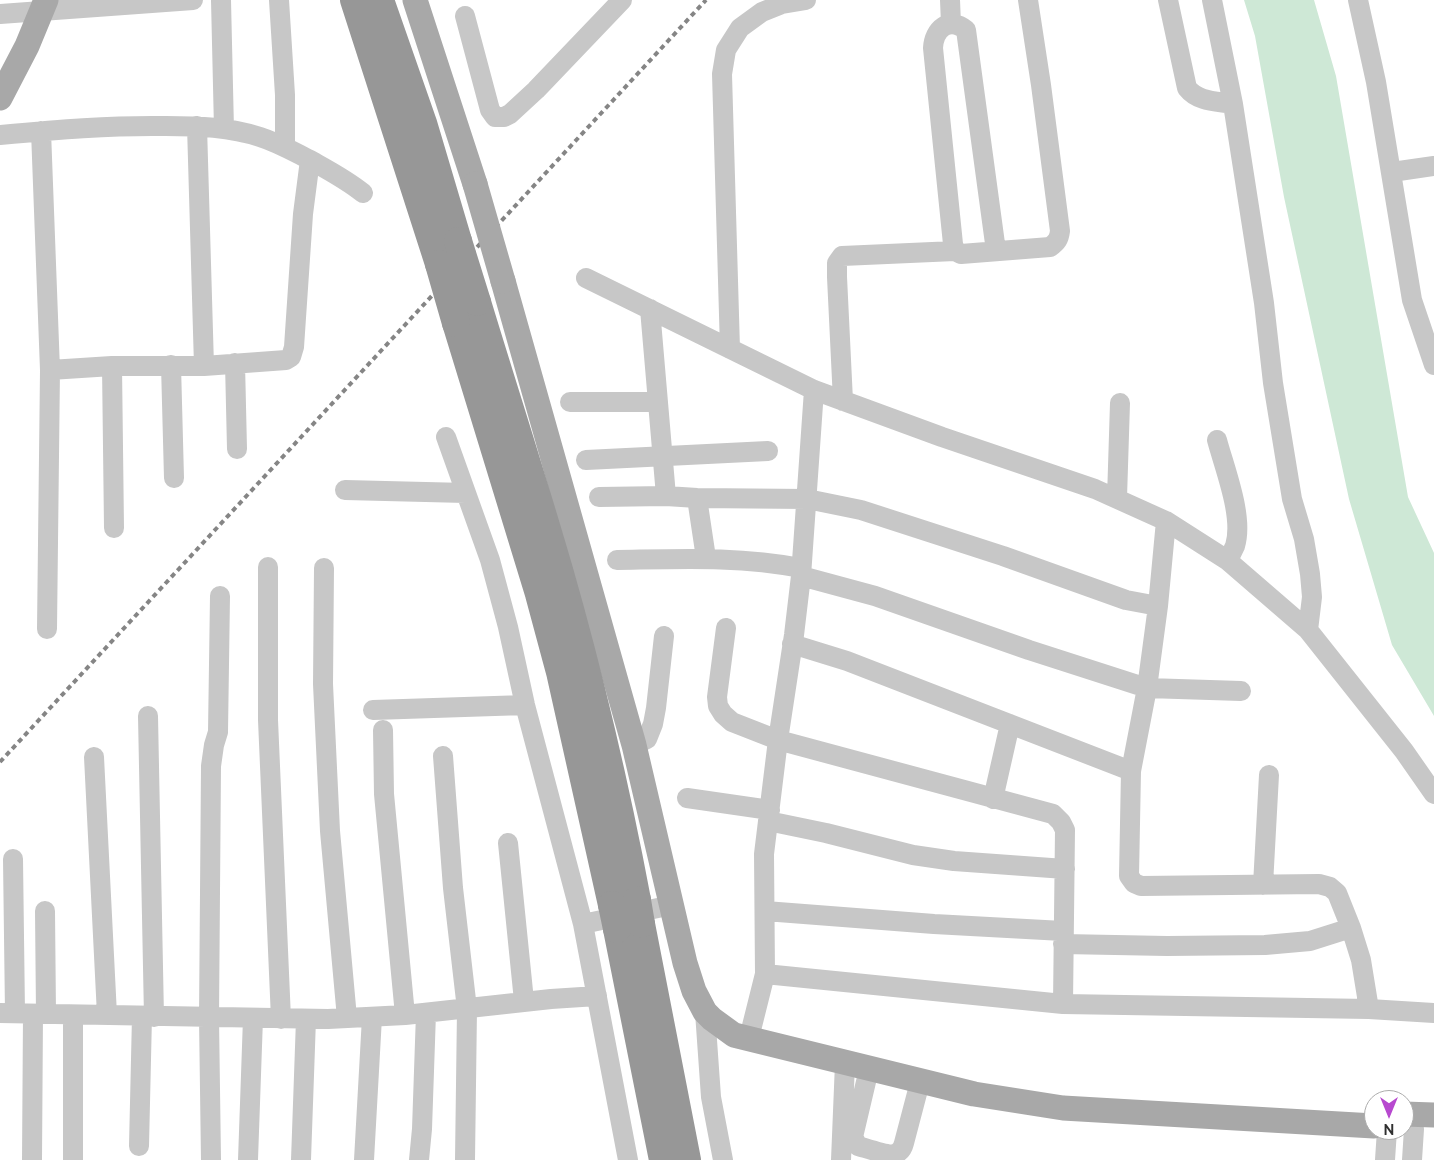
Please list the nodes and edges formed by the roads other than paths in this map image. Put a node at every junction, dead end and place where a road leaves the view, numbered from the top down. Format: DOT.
graph roads {
  1 [pos="193,0"];
  2 [pos="221,0"];
  3 [pos="279,0"];
  4 [pos="354,0"];
  5 [pos="380,0"];
  6 [pos="415,0"];
  7 [pos="622,0"];
  8 [pos="806,0"];
  9 [pos="950,0"];
  10 [pos="1028,0"];
  11 [pos="1168,0"];
  12 [pos="1212,0"];
  13 [pos="1358,0"];
  14 [pos="43,5"];
  15 [pos="0,14"];
  16 [pos="464,16"];
  17 [pos="951,24"];
  18 [pos="0,98"];
  19 [pos="1233,104"];
  20 [pos="197,126"];
  21 [pos="224,129"];
  22 [pos="41,131"];
  23 [pos="0,135"];
  24 [pos="286,146"];
  25 [pos="310,160"];
  26 [pos="1434,166"];
  27 [pos="1392,172"];
  28 [pos="363,193"];
  29 [pos="955,251"];
  30 [pos="996,251"];
  31 [pos="586,278"];
  32 [pos="650,309"];
  33 [pos="730,349"];
  34 [pos="235,364"];
  35 [pos="171,365"];
  36 [pos="1434,365"];
  37 [pos="112,366"];
  38 [pos="204,366"];
  39 [pos="50,370"];
  40 [pos="814,390"];
  41 [pos="843,401"];
  42 [pos="570,402"];
  43 [pos="658,402"];
  44 [pos="1120,403"];
  45 [pos="446,437"];
  46 [pos="1218,440"];
  47 [pos="237,449"];
  48 [pos="768,451"];
  49 [pos="663,456"];
  50 [pos="586,460"];
  51 [pos="174,478"];
  52 [pos="345,490"];
  53 [pos="466,493"];
  54 [pos="666,496"];
  55 [pos="599,497"];
  56 [pos="697,498"];
  57 [pos="1117,498"];
  58 [pos="807,499"];
  59 [pos="1166,521"];
  60 [pos="114,528"];
  61 [pos="706,558"];
  62 [pos="617,560"];
  63 [pos="1227,560"];
  64 [pos="268,567"];
  65 [pos="324,568"];
  66 [pos="801,572"];
  67 [pos="220,596"];
  68 [pos="1158,606"];
  69 [pos="726,628"];
  70 [pos="48,630"];
  71 [pos="1308,630"];
  72 [pos="664,636"];
  73 [pos="792,644"];
  74 [pos="1147,688"];
  75 [pos="1242,691"];
  76 [pos="525,705"];
  77 [pos="373,710"];
  78 [pos="148,716"];
  79 [pos="1010,724"];
  80 [pos="383,730"];
  81 [pos="778,740"];
  82 [pos="634,745"];
  83 [pos="443,756"];
  84 [pos="94,757"];
  85 [pos="1131,771"];
  86 [pos="1269,775"];
  87 [pos="1434,794"];
  88 [pos="687,798"];
  89 [pos="992,798"];
  90 [pos="769,816"];
  91 [pos="508,843"];
  92 [pos="13,859"];
  93 [pos="1065,869"];
  94 [pos="1263,885"];
  95 [pos="672,906"];
  96 [pos="45,910"];
  97 [pos="765,911"];
  98 [pos="627,915"];
  99 [pos="583,924"];
  100 [pos="1351,928"];
  101 [pos="1063,937"];
  102 [pos="765,974"];
  103 [pos="597,996"];
  104 [pos="524,1002"];
  105 [pos="1063,1004"];
  106 [pos="467,1009"];
  107 [pos="1369,1009"];
  108 [pos="24,1013"];
  109 [pos="426,1013"];
  110 [pos="1434,1013"];
  111 [pos="73,1014"];
  112 [pos="107,1015"];
  113 [pos="405,1015"];
  114 [pos="148,1016"];
  115 [pos="708,1016"];
  116 [pos="372,1017"];
  117 [pos="209,1018"];
  118 [pos="253,1018"];
  119 [pos="281,1018"];
  120 [pos="347,1018"];
  121 [pos="306,1019"];
  122 [pos="752,1026"];
  123 [pos="857,1066"];
  124 [pos="920,1082"];
  125 [pos="1364,1111"];
  126 [pos="1418,1123"];
  127 [pos="1364,1125"];
  128 [pos="1386,1140"];
  129 [pos="139,1146"];
  130 [pos="32,1160"];
  131 [pos="73,1160"];
  132 [pos="211,1160"];
  133 [pos="248,1160"];
  134 [pos="301,1160"];
  135 [pos="364,1160"];
  136 [pos="419,1160"];
  137 [pos="465,1160"];
  138 [pos="628,1160"];
  139 [pos="663,1160"];
  140 [pos="687,1160"];
  141 [pos="722,1160"];
  142 [pos="841,1160"];
  143 [pos="1384,1160"];
  144 [pos="1412,1160"];
  1 -- 14 [label="street"];
  2 -- 21 [label="street"];
  3 -- 24 [label="street"];
  4 -- 98 [label="highway, bridge"];
  5 -- 98 [label="highway, bridge"];
  6 -- 82 [label="main road, bridge"];
  7 -- 16 [label="street"];
  8 -- 33 [label="street"];
  9 -- 17 [label="street"];
  10 -- 30 [label="street"];
  11 -- 19 [label="street"];
  12 -- 19 [label="street"];
  13 -- 27 [label="street"];
  14 -- 15 [label="street"];
  14 -- 18 [label="main road"];
  17 -- 29 [label="street"];
  17 -- 30 [label="street"];
  19 -- 71 [label="street"];
  20 -- 21 [label="street"];
  20 -- 22 [label="street"];
  20 -- 38 [label="street"];
  21 -- 24 [label="street"];
  22 -- 23 [label="street"];
  22 -- 39 [label="street"];
  24 -- 25 [label="street"];
  25 -- 28 [label="street"];
  25 -- 34 [label="street"];
  26 -- 27 [label="street"];
  27 -- 36 [label="street"];
  29 -- 30 [label="street"];
  29 -- 41 [label="street"];
  31 -- 32 [label="street"];
  32 -- 33 [label="street"];
  32 -- 43 [label="street"];
  33 -- 40 [label="street"];
  34 -- 38 [label="street"];
  34 -- 47 [label="street"];
  35 -- 37 [label="street"];
  35 -- 38 [label="street"];
  35 -- 51 [label="street"];
  37 -- 39 [label="street"];
  37 -- 60 [label="street"];
  39 -- 70 [label="street"];
  40 -- 41 [label="street"];
  40 -- 58 [label="street"];
  41 -- 57 [label="street"];
  42 -- 43 [label="street"];
  43 -- 49 [label="street"];
  44 -- 57 [label="street"];
  45 -- 53 [label="street"];
  46 -- 63 [label="street"];
  48 -- 49 [label="street"];
  49 -- 50 [label="street"];
  49 -- 54 [label="street"];
  52 -- 53 [label="street"];
  53 -- 76 [label="street"];
  54 -- 55 [label="street"];
  54 -- 56 [label="street"];
  56 -- 58 [label="street"];
  56 -- 61 [label="street"];
  57 -- 59 [label="street"];
  58 -- 66 [label="street"];
  58 -- 68 [label="street"];
  59 -- 63 [label="street"];
  59 -- 68 [label="street"];
  61 -- 62 [label="street"];
  61 -- 66 [label="street"];
  63 -- 71 [label="street"];
  64 -- 119 [label="street"];
  65 -- 120 [label="street"];
  66 -- 73 [label="street"];
  66 -- 74 [label="street"];
  67 -- 117 [label="street"];
  68 -- 74 [label="street"];
  69 -- 81 [label="street"];
  71 -- 87 [label="street"];
  72 -- 82 [label="street"];
  73 -- 79 [label="street"];
  73 -- 81 [label="street"];
  74 -- 75 [label="street"];
  74 -- 85 [label="street"];
  76 -- 77 [label="street"];
  76 -- 99 [label="street"];
  78 -- 114 [label="street"];
  79 -- 85 [label="street"];
  79 -- 89 [label="street"];
  80 -- 113 [label="street"];
  81 -- 89 [label="street"];
  81 -- 90 [label="street"];
  82 -- 95 [label="main road"];
  83 -- 106 [label="street"];
  84 -- 112 [label="street"];
  85 -- 94 [label="street"];
  86 -- 94 [label="street"];
  88 -- 90 [label="street"];
  89 -- 93 [label="street"];
  90 -- 93 [label="street"];
  90 -- 97 [label="street"];
  91 -- 104 [label="street"];
  92 -- 108 [label="street"];
  93 -- 101 [label="street"];
  94 -- 100 [label="street"];
  95 -- 99 [label="street"];
  95 -- 115 [label="main road"];
  96 -- 108 [label="street"];
  97 -- 101 [label="street"];
  97 -- 102 [label="street"];
  98 -- 139 [label="highway"];
  98 -- 140 [label="highway"];
  99 -- 103 [label="street"];
  100 -- 101 [label="street"];
  100 -- 107 [label="street"];
  101 -- 105 [label="street"];
  102 -- 105 [label="street"];
  102 -- 122 [label="street"];
  103 -- 104 [label="street"];
  103 -- 138 [label="street"];
  104 -- 106 [label="street"];
  105 -- 107 [label="street"];
  106 -- 109 [label="street"];
  106 -- 137 [label="street"];
  107 -- 110 [label="street"];
  108 -- 111 [label="street"];
  108 -- 130 [label="street"];
  109 -- 113 [label="street"];
  109 -- 136 [label="street"];
  111 -- 112 [label="street"];
  111 -- 131 [label="street"];
  112 -- 114 [label="street"];
  113 -- 116 [label="street"];
  114 -- 117 [label="street"];
  114 -- 129 [label="street"];
  115 -- 122 [label="main road"];
  115 -- 123 [label="main road"];
  115 -- 141 [label="street"];
  116 -- 120 [label="street"];
  116 -- 135 [label="street"];
  117 -- 118 [label="street"];
  117 -- 132 [label="street"];
  118 -- 119 [label="street"];
  118 -- 133 [label="street"];
  119 -- 121 [label="street"];
  120 -- 121 [label="street"];
  121 -- 134 [label="street"];
  122 -- 125 [label="main road"];
  123 -- 124 [label="main road"];
  123 -- 124 [label="street"];
  123 -- 142 [label="street"];
  124 -- 127 [label="main road"];
  126 -- 144 [label="street"];
  128 -- 143 [label="street"];
}
